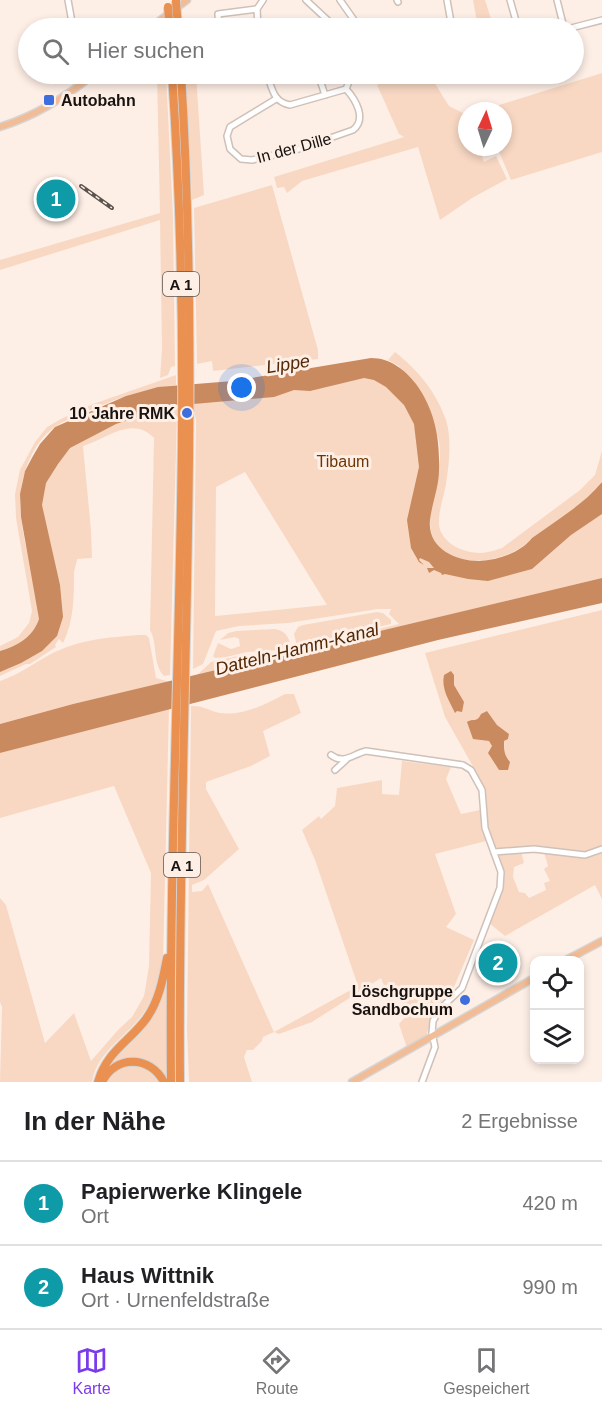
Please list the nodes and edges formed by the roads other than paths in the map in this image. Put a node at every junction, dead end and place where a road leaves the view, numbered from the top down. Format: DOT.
graph roads {
  1 [pos="68,0"];
  2 [pos="187,0"];
  3 [pos="263,0"];
  4 [pos="306,0"];
  5 [pos="340,0"];
  6 [pos="447,0"];
  7 [pos="510,0"];
  8 [pos="557,0"];
  9 [pos="172,2"];
  10 [pos="257,9"];
  11 [pos="71,18"];
  12 [pos="163,18"];
  13 [pos="170,18"];
  14 [pos="177,18"];
  15 [pos="218,18"];
  16 [pos="257,18"];
  17 [pos="325,18"];
  18 [pos="353,18"];
  19 [pos="450,18"];
  20 [pos="515,18"];
  21 [pos="562,18"];
  22 [pos="602,20"];
  23 [pos="584,25"];
  24 [pos="77,84"];
  25 [pos="173,84"];
  26 [pos="181,84"];
  27 [pos="271,84"];
  28 [pos="321,84"];
  29 [pos="348,84"];
  30 [pos="346,88"];
  31 [pos="325,95"];
  32 [pos="276,99"];
  33 [pos="0,127"];
  34 [pos="183,201"];
  35 [pos="186,434"];
  36 [pos="331,755"];
  37 [pos="346,760"];
  38 [pos="335,770"];
  39 [pos="602,849"];
  40 [pos="494,852"];
  41 [pos="170,935"];
  42 [pos="602,940"];
  43 [pos="573,956"];
  44 [pos="530,980"];
  45 [pos="433,1037"];
  46 [pos="100,1082"];
  47 [pos="164,1082"];
  48 [pos="171,1082"];
  49 [pos="180,1082"];
  50 [pos="352,1082"];
  51 [pos="422,1082"];
  1 -- 11 [label="street"];
  2 -- 12 [label="main road"];
  3 -- 10 [label="street"];
  4 -- 17 [label="street"];
  5 -- 18 [label="street"];
  6 -- 19 [label="street"];
  7 -- 20 [label="street"];
  8 -- 21 [label="street"];
  9 -- 13 [label="highway, bridge"];
  9 -- 14 [label="highway, bridge"];
  10 -- 15 [label="street"];
  10 -- 16 [label="street"];
  22 -- 23 [label="street"];
  24 -- 33 [label="main road"];
  25 -- 34 [label="highway, A 1"];
  26 -- 34 [label="highway, A 1"];
  27 -- 32 [label="street"];
  28 -- 31 [label="street"];
  29 -- 30 [label="street"];
  30 -- 31 [label="street"];
  30 -- 32 [label="street, In der Dille"];
  31 -- 32 [label="street"];
  34 -- 35 [label="highway, A 1"];
  35 -- 41 [label="highway, A 1"];
  35 -- 49 [label="highway, A 1"];
  36 -- 37 [label="street"];
  37 -- 38 [label="street"];
  37 -- 40 [label="street"];
  39 -- 40 [label="street"];
  40 -- 45 [label="street"];
  41 -- 46 [label="highway"];
  41 -- 48 [label="highway, A 1"];
  42 -- 43 [label="main road"];
  44 -- 45 [label="main road"];
  45 -- 50 [label="main road"];
  45 -- 51 [label="street"];
  46 -- 47 [label="highway"];
}
